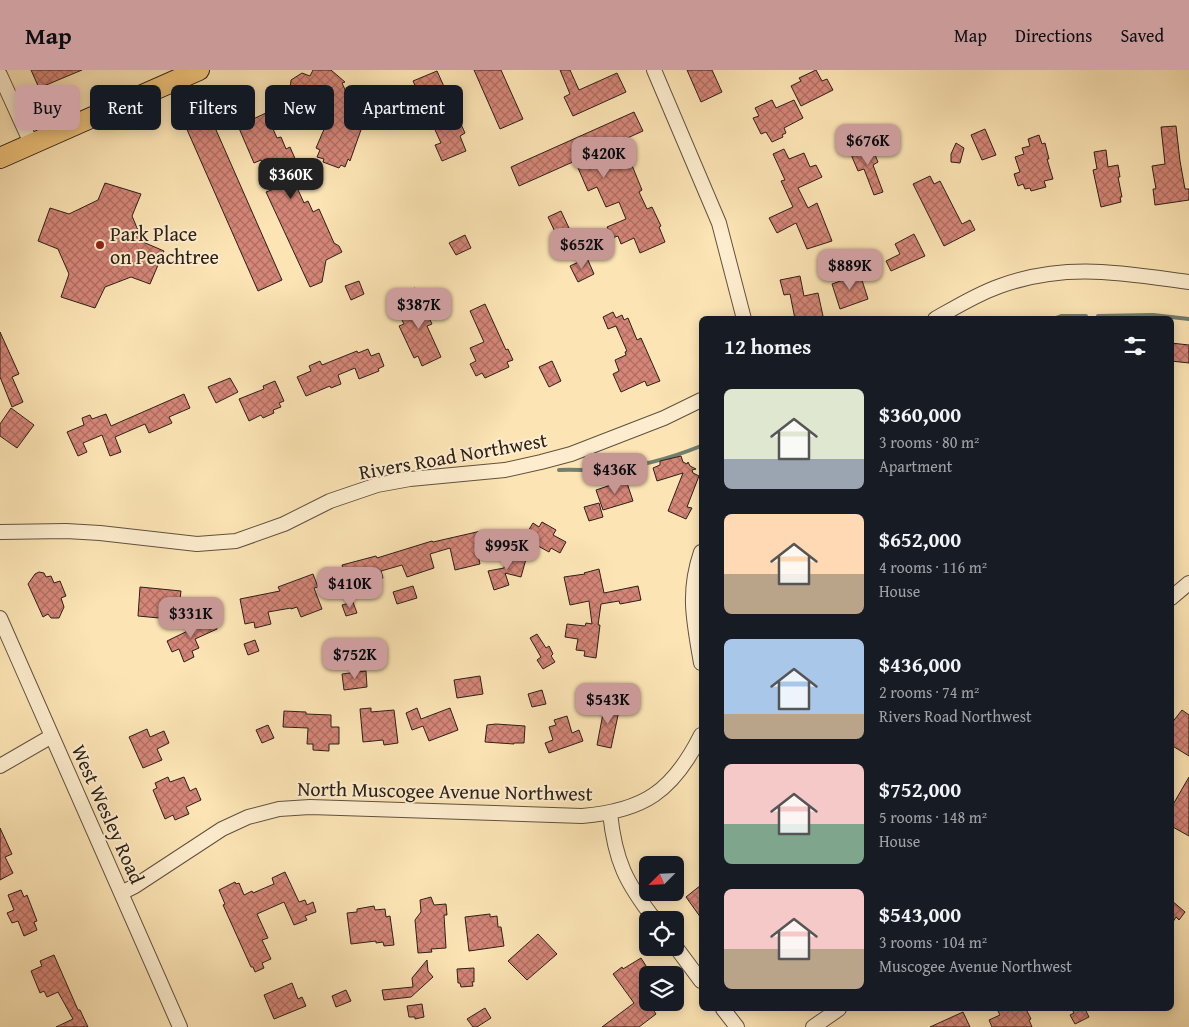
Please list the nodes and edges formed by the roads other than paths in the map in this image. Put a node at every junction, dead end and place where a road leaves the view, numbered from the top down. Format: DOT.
graph roads {
  1 [pos="199,70"];
  2 [pos="654,70"];
  3 [pos="0,75"];
  4 [pos="31,143"];
  5 [pos="0,158"];
  6 [pos="1189,282"];
  7 [pos="743,316"];
  8 [pos="941,316"];
  9 [pos="699,401"];
  10 [pos="0,532"];
  11 [pos="699,560"];
  12 [pos="1189,584"];
  13 [pos="1174,596"];
  14 [pos="0,618"];
  15 [pos="699,649"];
  16 [pos="52,736"];
  17 [pos="699,739"];
  18 [pos="0,766"];
  19 [pos="610,813"];
  20 [pos="121,893"];
  21 [pos="648,911"];
  22 [pos="682,956"];
  23 [pos="699,978"];
  24 [pos="725,1011"];
  25 [pos="836,1011"];
  26 [pos="180,1027"];
  27 [pos="737,1027"];
  28 [pos="814,1027"];
  1 -- 4 [label="highway"];
  2 -- 7 [label="street"];
  3 -- 4 [label="street"];
  4 -- 5 [label="highway"];
  6 -- 8 [label="street"];
  9 -- 10 [label="street, Rivers Road Northwest"];
  11 -- 15 [label="street"];
  12 -- 13 [label="street"];
  14 -- 16 [label="street, West Wesley Road"];
  16 -- 18 [label="street"];
  16 -- 20 [label="street, West Wesley Road"];
  17 -- 19 [label="street, North Muscogee Avenue Northwest"];
  19 -- 20 [label="street, North Muscogee Avenue Northwest"];
  19 -- 21 [label="street"];
  20 -- 26 [label="street, West Wesley Road"];
  22 -- 23 [label="street"];
  24 -- 27 [label="street"];
  25 -- 28 [label="street"];
}
